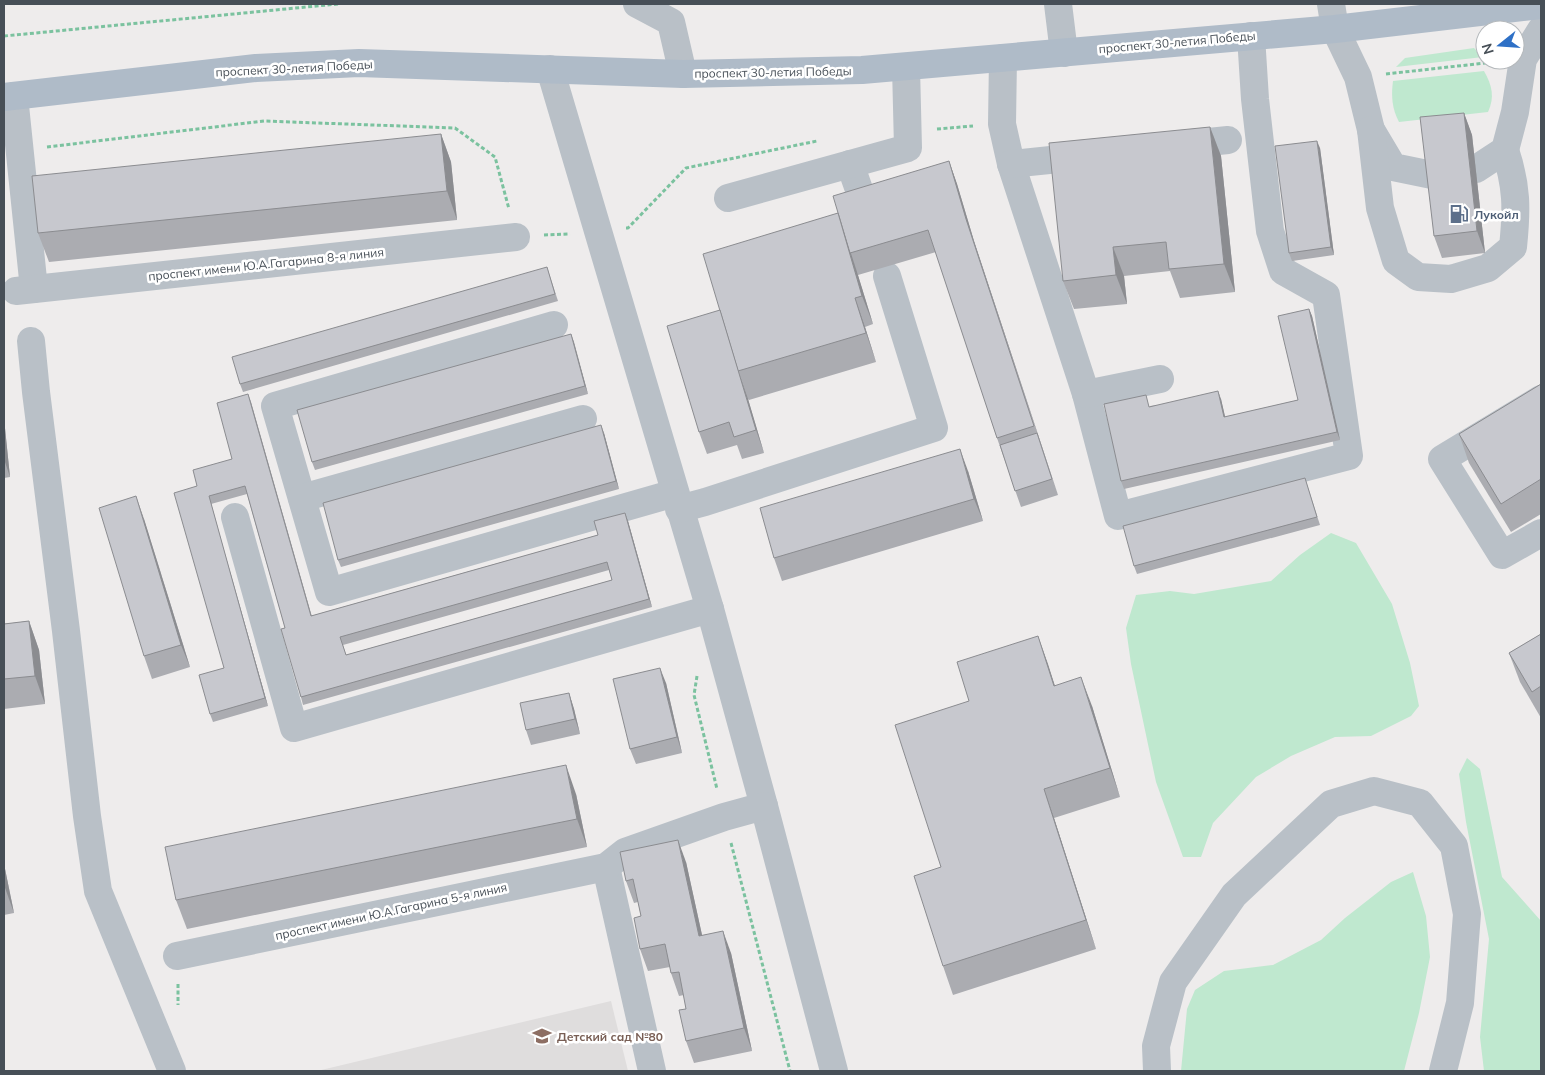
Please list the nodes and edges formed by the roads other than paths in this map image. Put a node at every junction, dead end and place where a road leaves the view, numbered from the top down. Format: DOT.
graph roads {
  1 [pos="637,4"];
  2 [pos="1058,4"];
  3 [pos="1541,5"];
  4 [pos="1333,16"];
  5 [pos="1541,30"];
  6 [pos="1251,36"];
  7 [pos="1064,53"];
  8 [pos="1002,58"];
  9 [pos="906,67"];
  10 [pos="550,69"];
  11 [pos="683,74"];
  12 [pos="9,96"];
  13 [pos="1371,130"];
  14 [pos="1228,140"];
  15 [pos="1159,148"];
  16 [pos="1505,150"];
  17 [pos="1110,153"];
  18 [pos="850,164"];
  19 [pos="1011,164"];
  20 [pos="1476,169"];
  21 [pos="1432,175"];
  22 [pos="728,198"];
  23 [pos="863,200"];
  24 [pos="516,237"];
  25 [pos="887,276"];
  26 [pos="554,325"];
  27 [pos="32,341"];
  28 [pos="1160,379"];
  29 [pos="1086,394"];
  30 [pos="1541,398"];
  31 [pos="583,419"];
  32 [pos="302,498"];
  33 [pos="677,501"];
  34 [pos="235,518"];
  35 [pos="1541,533"];
  36 [pos="710,609"];
  37 [pos="764,806"];
  38 [pos="606,867"];
  39 [pos="177,956"];
  40 [pos="172,1071"];
  41 [pos="652,1071"];
  42 [pos="834,1071"];
  43 [pos="1157,1071"];
  44 [pos="1443,1071"];
  1 -- 11 [label="street"];
  2 -- 7 [label="street"];
  3 -- 4 [label="main road, проспект 30-летия Победы"];
  4 -- 6 [label="main road, проспект 30-летия Победы"];
  4 -- 13 [label="street"];
  5 -- 16 [label="street"];
  6 -- 7 [label="main road, проспект 30-летия Победы"];
  6 -- 29 [label="street"];
  7 -- 8 [label="main road, проспект 30-летия Победы"];
  8 -- 9 [label="main road, проспект 30-летия Победы"];
  8 -- 19 [label="street"];
  9 -- 11 [label="main road, проспект 30-летия Победы"];
  9 -- 18 [label="street"];
  10 -- 11 [label="main road, проспект 30-летия Победы"];
  10 -- 12 [label="main road, проспект 30-летия Победы"];
  10 -- 33 [label="street"];
  12 -- 24 [label="street, проспект имени Ю.А.Гагарина 8-я линия"];
  13 -- 16 [label="street"];
  13 -- 21 [label="street"];
  14 -- 15 [label="street"];
  16 -- 20 [label="street"];
  17 -- 19 [label="street"];
  18 -- 22 [label="street"];
  18 -- 23 [label="street"];
  19 -- 29 [label="street"];
  25 -- 33 [label="street"];
  26 -- 32 [label="street"];
  27 -- 40 [label="street"];
  28 -- 29 [label="street"];
  30 -- 35 [label="street"];
  31 -- 32 [label="street"];
  32 -- 33 [label="street"];
  33 -- 36 [label="street"];
  34 -- 36 [label="street"];
  36 -- 37 [label="street"];
  37 -- 38 [label="street, проспект имени Ю.А.Гагарина 5-я линия"];
  37 -- 42 [label="street"];
  38 -- 39 [label="street, проспект имени Ю.А.Гагарина 5-я линия"];
  38 -- 41 [label="street"];
  43 -- 44 [label="street"];
}
